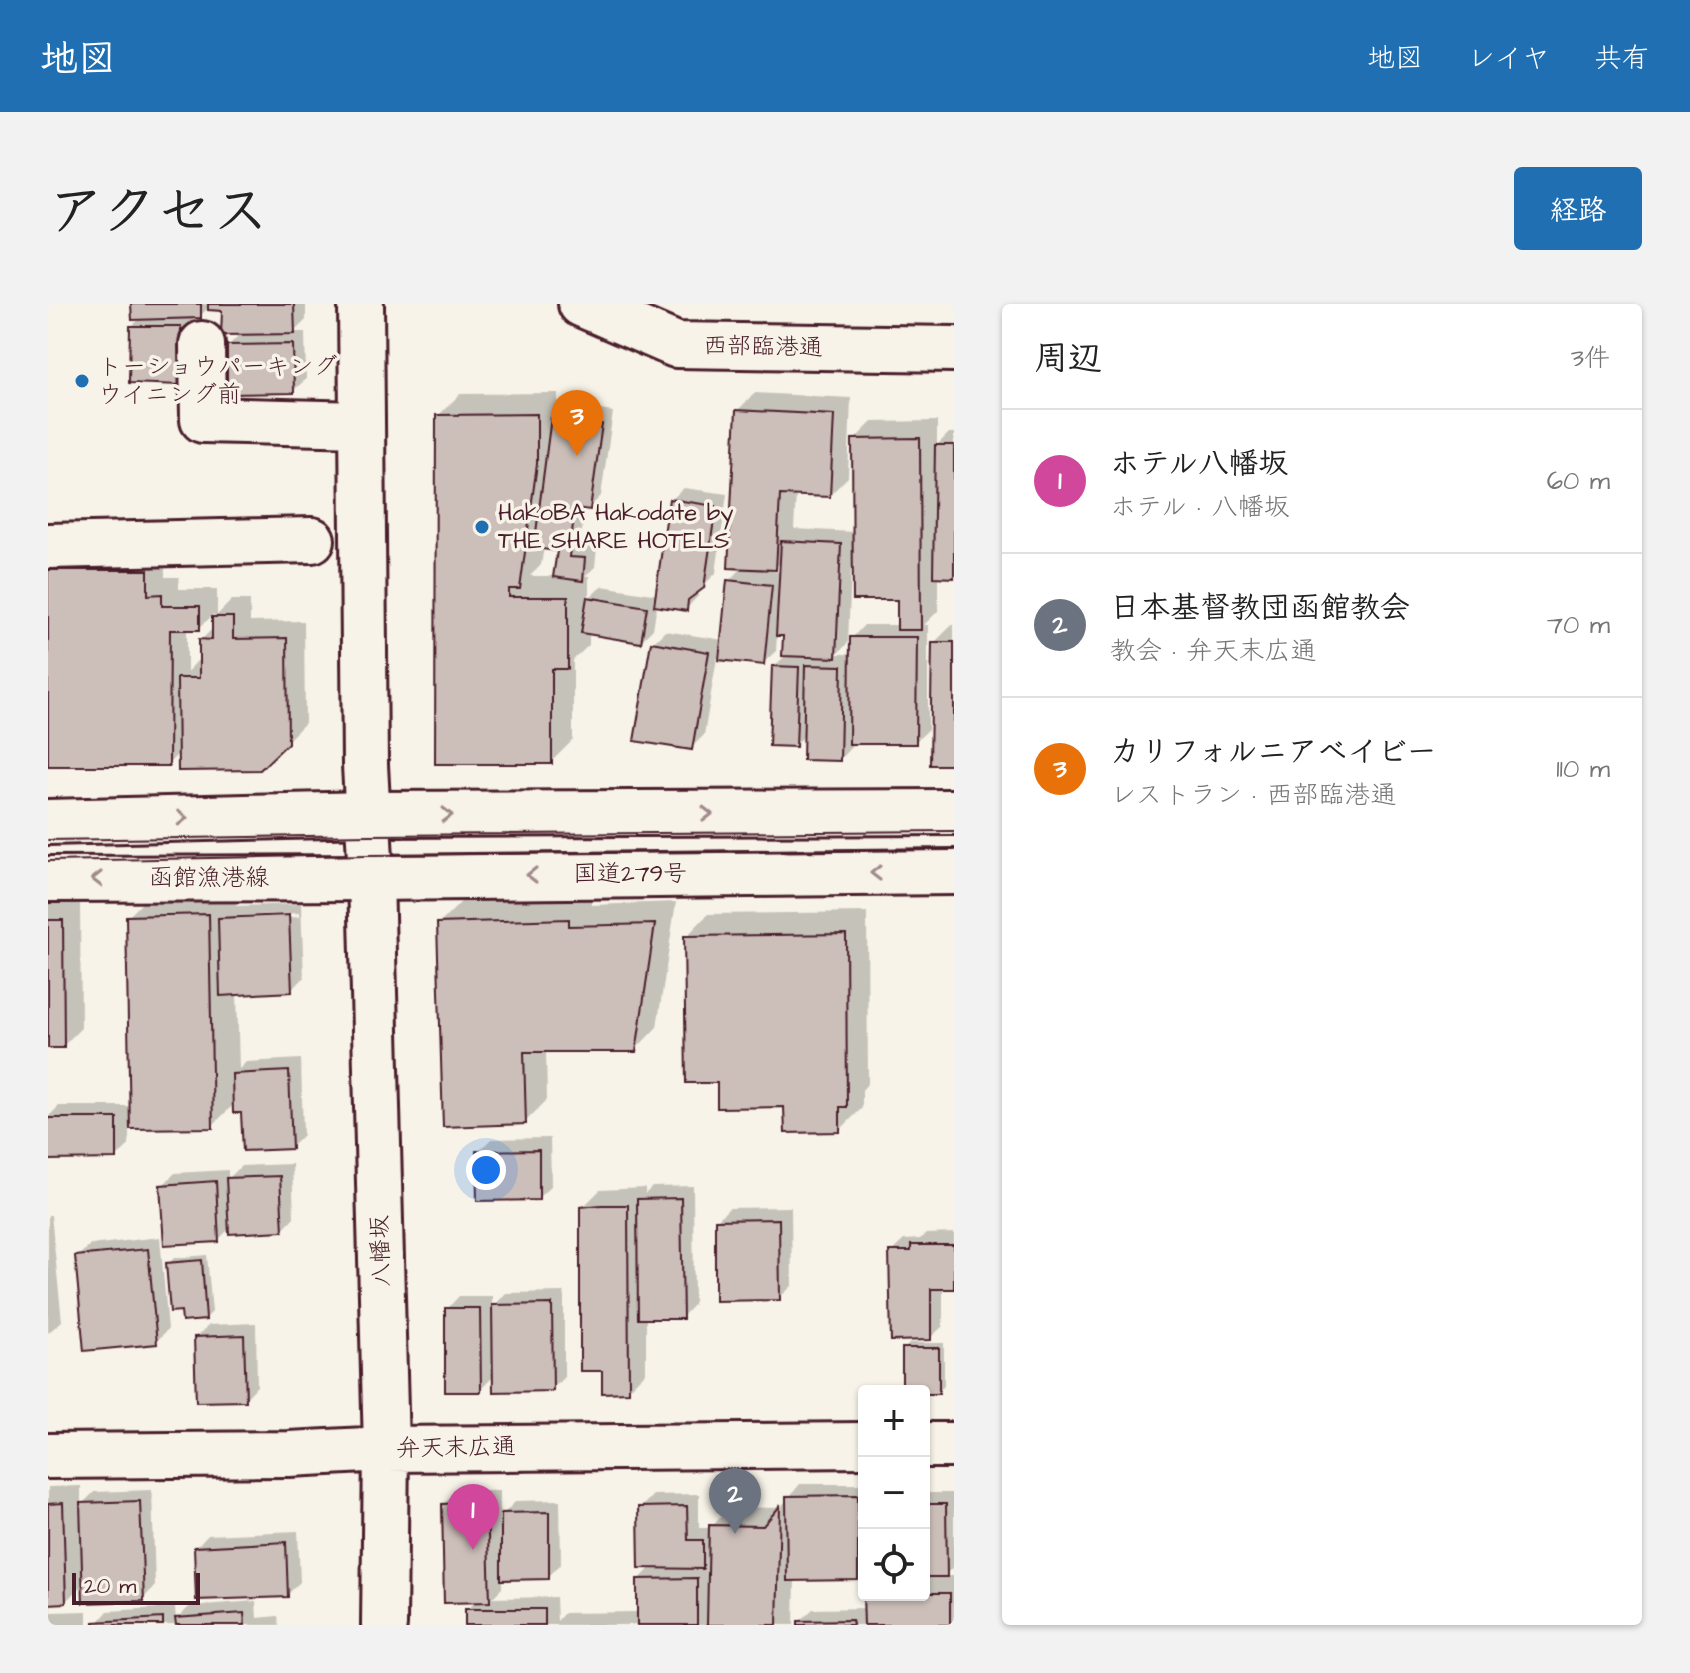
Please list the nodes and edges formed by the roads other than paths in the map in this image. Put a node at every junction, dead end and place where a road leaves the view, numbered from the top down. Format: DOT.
graph roads {
  1 [pos="361,304"];
  2 [pos="581,304"];
  3 [pos="650,319"];
  4 [pos="202,344"];
  5 [pos="954,349"];
  6 [pos="362,424"];
  7 [pos="312,540"];
  8 [pos="48,546"];
  9 [pos="954,812"];
  10 [pos="369,814"];
  11 [pos="48,822"];
  12 [pos="954,872"];
  13 [pos="371,878"];
  14 [pos="48,879"];
  15 [pos="858,1445"];
  16 [pos="930,1445"];
  17 [pos="954,1445"];
  18 [pos="386,1449"];
  19 [pos="48,1456"];
  20 [pos="384,1625"];
  1 -- 6 [label="main road"];
  2 -- 3 [label="main road, 西部臨港通"];
  3 -- 5 [label="main road, 西部臨港通"];
  4 -- 6 [label="main road"];
  6 -- 10 [label="main road"];
  7 -- 8 [label="main road"];
  10 -- 9 [label="main road, one-way"];
  11 -- 10 [label="main road, one-way"];
  10 -- 13 [label="main road"];
  12 -- 13 [label="main road, 国道279号, one-way"];
  13 -- 14 [label="main road, 函館漁港線, one-way"];
  13 -- 18 [label="main road, 八幡坂"];
  15 -- 18 [label="main road, 弁天末広通"];
  16 -- 17 [label="main road"];
  18 -- 19 [label="main road, 弁天末広通"];
  18 -- 20 [label="main road, 八幡坂"];
}
